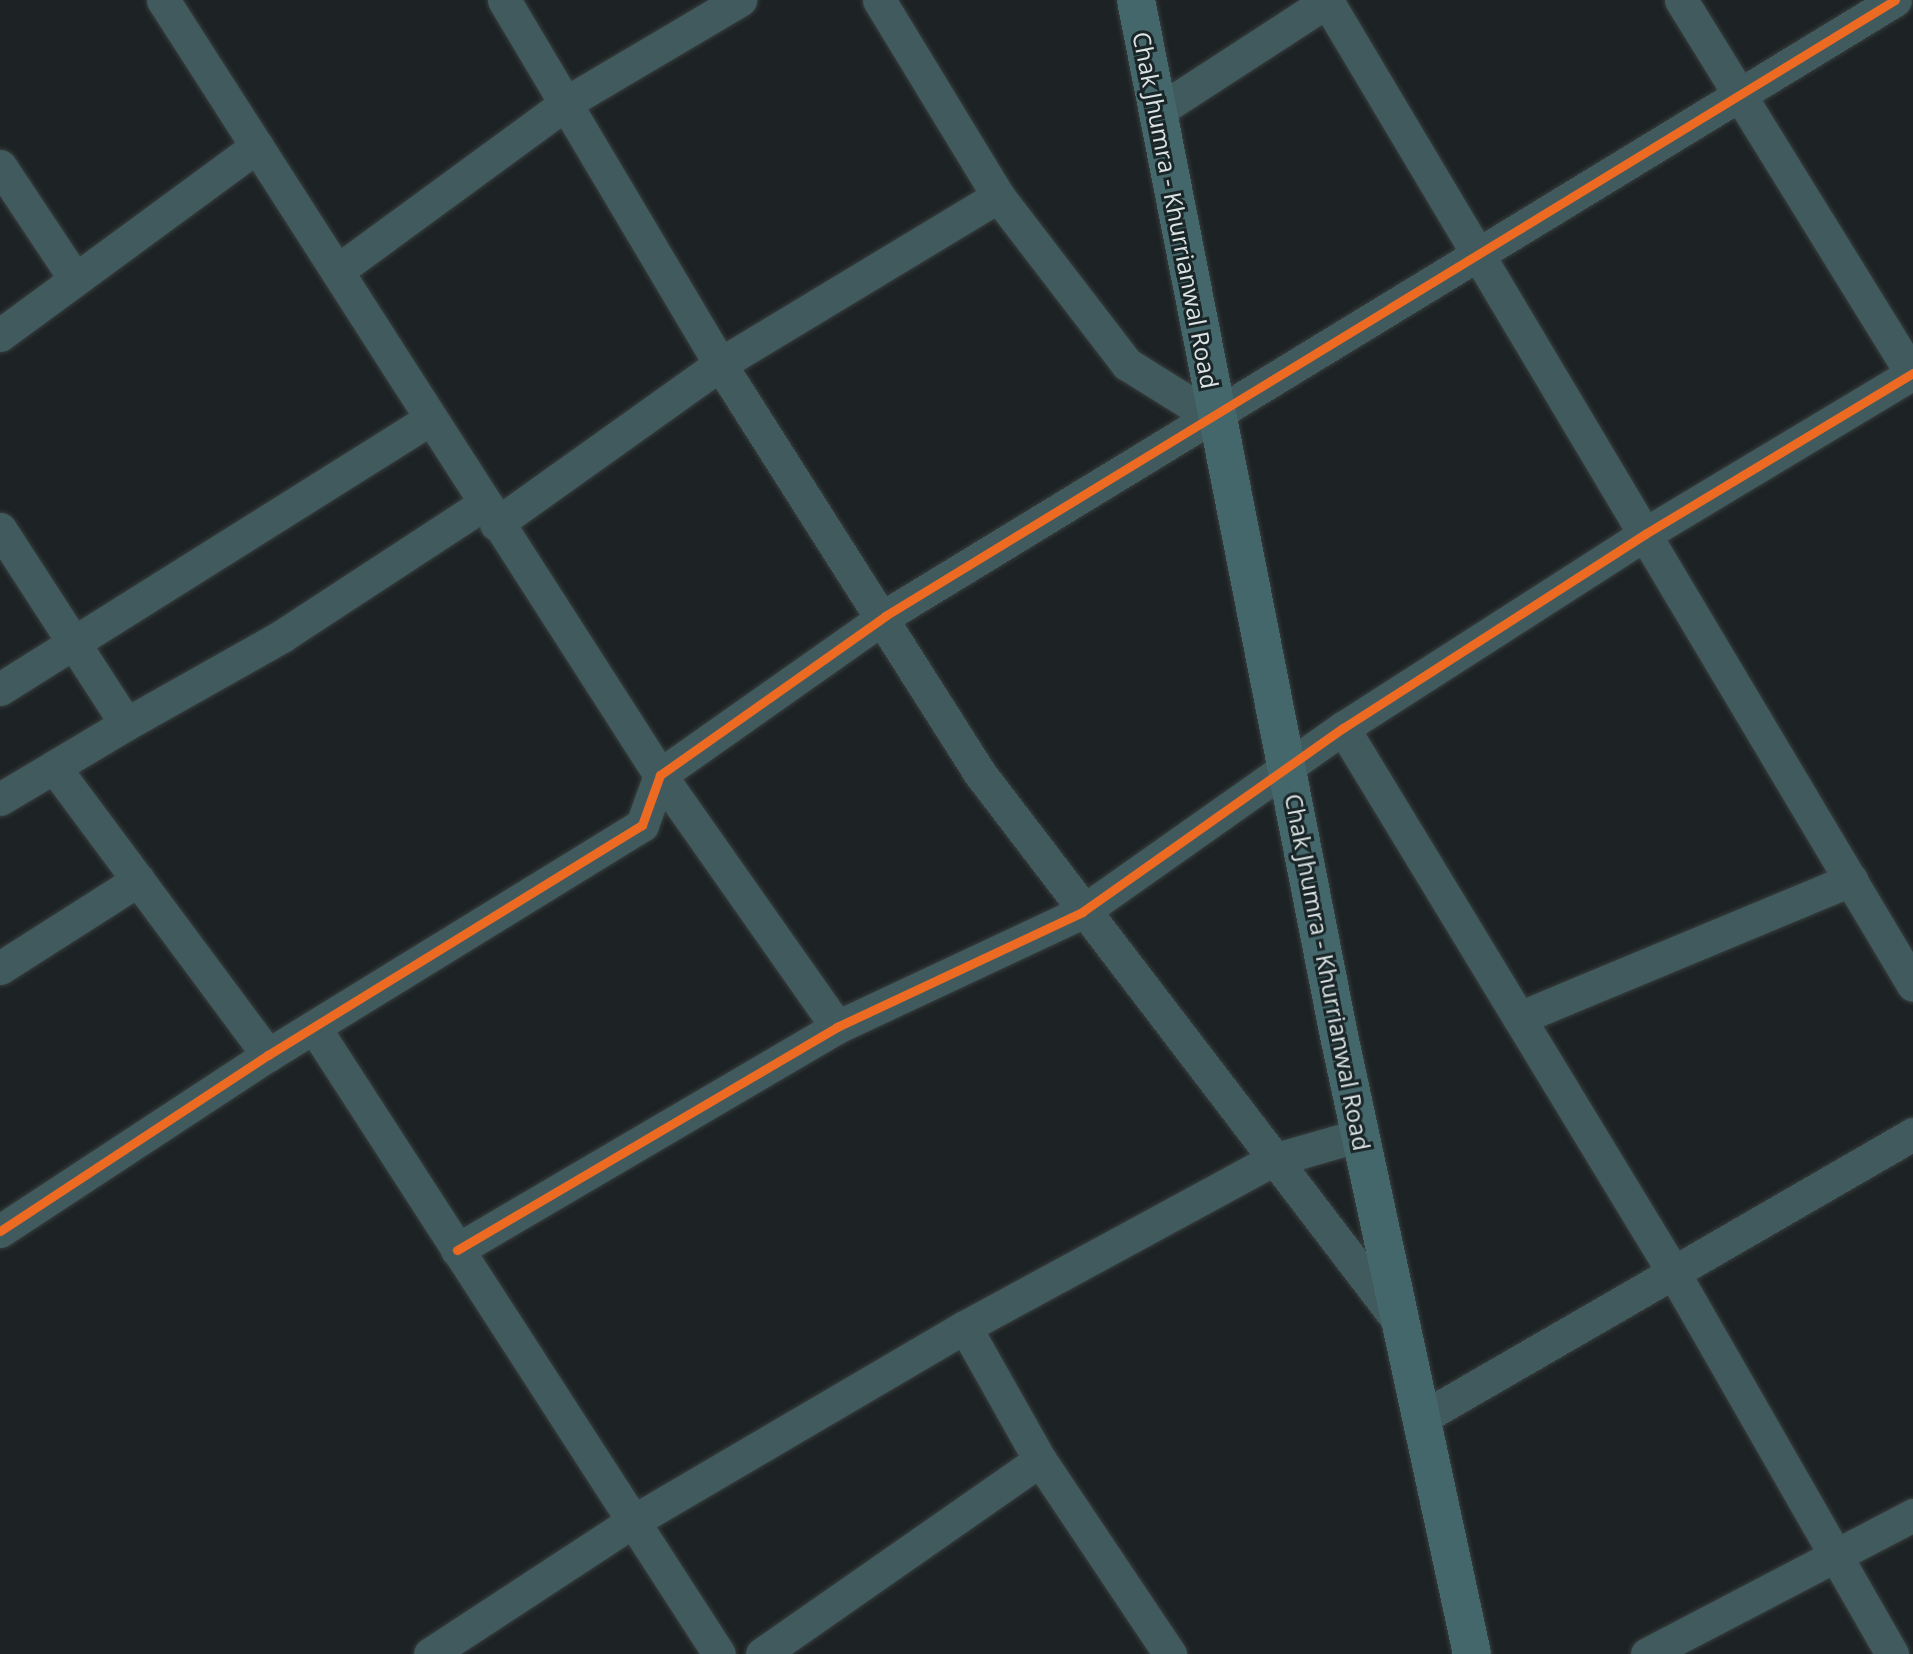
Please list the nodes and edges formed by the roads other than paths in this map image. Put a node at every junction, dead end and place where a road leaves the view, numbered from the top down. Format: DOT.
graph roads {
  1 [pos="163,0"];
  2 [pos="504,0"];
  3 [pos="740,0"];
  4 [pos="879,0"];
  5 [pos="1136,0"];
  6 [pos="1681,0"];
  7 [pos="1895,0"];
  8 [pos="1328,1"];
  9 [pos="1739,95"];
  10 [pos="569,101"];
  11 [pos="1158,111"];
  12 [pos="257,146"];
  13 [pos="0,166"];
  14 [pos="998,196"];
  15 [pos="1477,254"];
  16 [pos="337,271"];
  17 [pos="75,279"];
  18 [pos="0,335"];
  19 [pos="720,364"];
  20 [pos="1913,374"];
  21 [pos="430,419"];
  22 [pos="1215,419"];
  23 [pos="490,514"];
  24 [pos="0,530"];
  25 [pos="1644,534"];
  26 [pos="885,616"];
  27 [pos="68,643"];
  28 [pos="0,690"];
  29 [pos="126,724"];
  30 [pos="1343,728"];
  31 [pos="1288,766"];
  32 [pos="54,767"];
  33 [pos="660,775"];
  34 [pos="0,799"];
  35 [pos="138,880"];
  36 [pos="1851,880"];
  37 [pos="1082,912"];
  38 [pos="0,968"];
  39 [pos="1913,985"];
  40 [pos="1519,1017"];
  41 [pos="314,1027"];
  42 [pos="836,1027"];
  43 [pos="268,1055"];
  44 [pos="1913,1134"];
  45 [pos="1360,1135"];
  46 [pos="1273,1160"];
  47 [pos="0,1231"];
  48 [pos="457,1250"];
  49 [pos="1675,1275"];
  50 [pos="1400,1323"];
  51 [pos="965,1327"];
  52 [pos="1425,1416"];
  53 [pos="1040,1460"];
  54 [pos="1913,1515"];
  55 [pos="632,1522"];
  56 [pos="1838,1552"];
  57 [pos="430,1654"];
  58 [pos="719,1654"];
  59 [pos="762,1654"];
  60 [pos="1170,1654"];
  61 [pos="1472,1654"];
  62 [pos="1647,1654"];
  63 [pos="1892,1654"];
  1 -- 12 [label="street"];
  2 -- 10 [label="street"];
  3 -- 10 [label="street"];
  4 -- 14 [label="street"];
  5 -- 11 [label="main road, Chak Jhumra - Khurrianwal Road"];
  6 -- 9 [label="street"];
  7 -- 9 [label="street"];
  8 -- 11 [label="street"];
  8 -- 15 [label="street"];
  9 -- 15 [label="street"];
  9 -- 20 [label="street"];
  10 -- 16 [label="street"];
  10 -- 19 [label="street"];
  11 -- 22 [label="main road, Chak Jhumra - Khurrianwal Road"];
  12 -- 16 [label="street"];
  12 -- 17 [label="street"];
  13 -- 17 [label="street"];
  14 -- 19 [label="street"];
  14 -- 22 [label="street"];
  15 -- 22 [label="street"];
  15 -- 25 [label="street"];
  16 -- 21 [label="street"];
  17 -- 18 [label="street"];
  19 -- 23 [label="street"];
  19 -- 26 [label="street"];
  20 -- 25 [label="street"];
  21 -- 23 [label="street"];
  21 -- 27 [label="street"];
  22 -- 26 [label="street"];
  22 -- 31 [label="main road, Chak Jhumra - Khurrianwal Road"];
  23 -- 29 [label="street"];
  23 -- 33 [label="street"];
  24 -- 27 [label="street"];
  25 -- 30 [label="street"];
  25 -- 36 [label="street"];
  26 -- 33 [label="street"];
  26 -- 37 [label="street"];
  27 -- 28 [label="street"];
  27 -- 29 [label="street"];
  29 -- 32 [label="street"];
  30 -- 31 [label="street"];
  30 -- 40 [label="street"];
  31 -- 37 [label="street"];
  31 -- 45 [label="main road, Chak Jhumra - Khurrianwal Road"];
  32 -- 34 [label="street"];
  32 -- 35 [label="street"];
  33 -- 41 [label="street"];
  33 -- 42 [label="street"];
  35 -- 38 [label="street"];
  35 -- 43 [label="street"];
  36 -- 39 [label="street"];
  36 -- 40 [label="street"];
  37 -- 42 [label="street"];
  37 -- 46 [label="street"];
  40 -- 49 [label="street"];
  41 -- 43 [label="street"];
  41 -- 48 [label="street"];
  42 -- 48 [label="street"];
  43 -- 47 [label="street"];
  44 -- 49 [label="street"];
  45 -- 46 [label="street"];
  45 -- 50 [label="main road, Chak Jhumra - Khurrianwal Road"];
  46 -- 50 [label="street"];
  46 -- 51 [label="street"];
  48 -- 55 [label="street"];
  49 -- 52 [label="street"];
  49 -- 56 [label="street"];
  50 -- 52 [label="main road, Chak Jhumra - Khurrianwal Road"];
  51 -- 53 [label="street"];
  51 -- 55 [label="street"];
  52 -- 61 [label="main road, Chak Jhumra - Khurrianwal Road"];
  53 -- 59 [label="street"];
  53 -- 60 [label="street"];
  54 -- 56 [label="street"];
  55 -- 57 [label="street"];
  55 -- 58 [label="street"];
  56 -- 62 [label="street"];
  56 -- 63 [label="street"];
}
